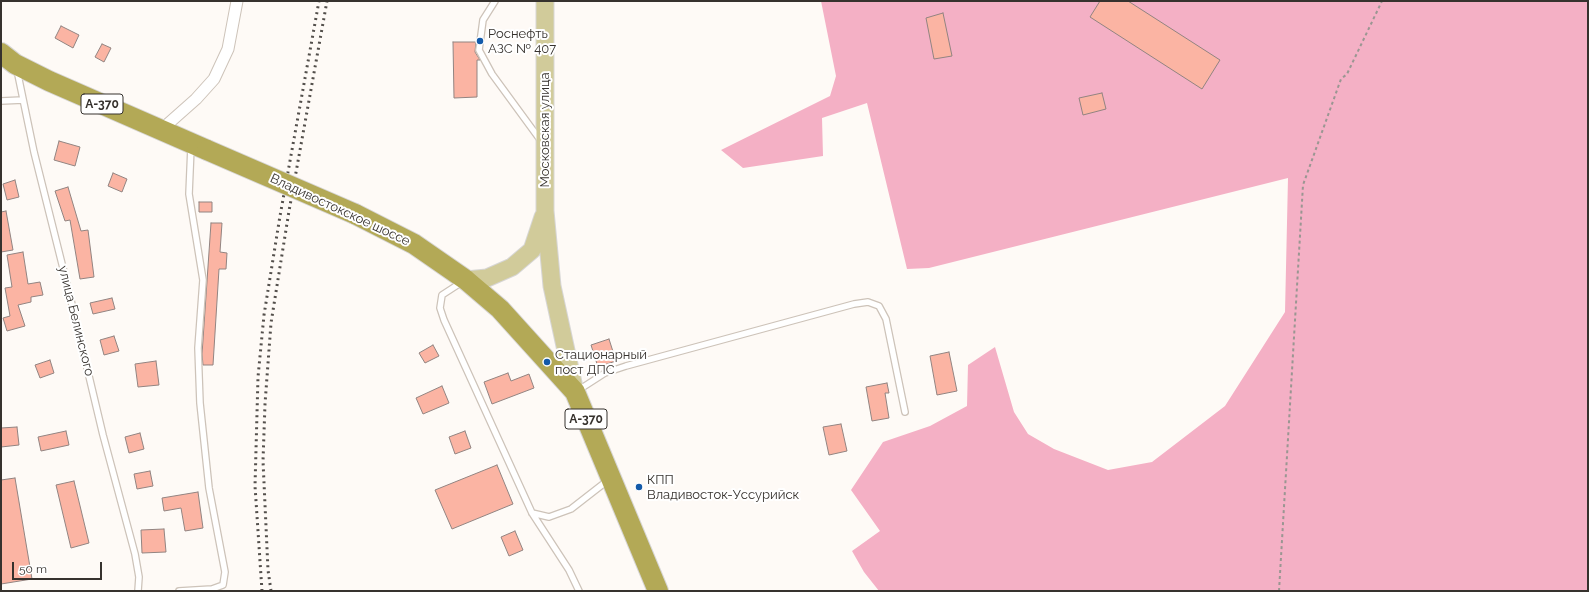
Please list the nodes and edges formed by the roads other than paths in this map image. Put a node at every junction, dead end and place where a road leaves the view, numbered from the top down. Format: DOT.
graph roads {
  1 [pos="237,1"];
  2 [pos="496,1"];
  3 [pos="544,1"];
  4 [pos="8,58"];
  5 [pos="23,100"];
  6 [pos="1,101"];
  7 [pos="161,130"];
  8 [pos="199,146"];
  9 [pos="545,147"];
  10 [pos="545,211"];
  11 [pos="466,280"];
  12 [pos="575,392"];
  13 [pos="905,412"];
  14 [pos="611,478"];
  15 [pos="532,513"];
  16 [pos="138,591"];
  17 [pos="179,591"];
  18 [pos="579,591"];
  19 [pos="658,591"];
  1 -- 7 [label="street"];
  2 -- 9 [label="lane"];
  3 -- 9 [label="main road, Московская улица"];
  4 -- 5 [label="lane, улица Белинского"];
  4 -- 7 [label="highway, Владивостокское шоссе / А-370"];
  5 -- 6 [label="lane"];
  5 -- 16 [label="lane, улица Белинского"];
  7 -- 8 [label="highway, Владивостокское шоссе / А-370"];
  8 -- 11 [label="highway, Владивостокское шоссе / А-370, bridge"];
  8 -- 17 [label="lane"];
  9 -- 10 [label="main road, Московская улица"];
  10 -- 11 [label="main road, Московская улица"];
  10 -- 12 [label="main road, Московская улица"];
  11 -- 12 [label="highway, Владивостокское шоссе / А-370"];
  11 -- 15 [label="lane"];
  12 -- 13 [label="lane"];
  12 -- 14 [label="highway, Владивостокское шоссе / А-370"];
  14 -- 15 [label="lane"];
  14 -- 19 [label="highway, Владивостокское шоссе / А-370"];
  15 -- 18 [label="lane"];
}
